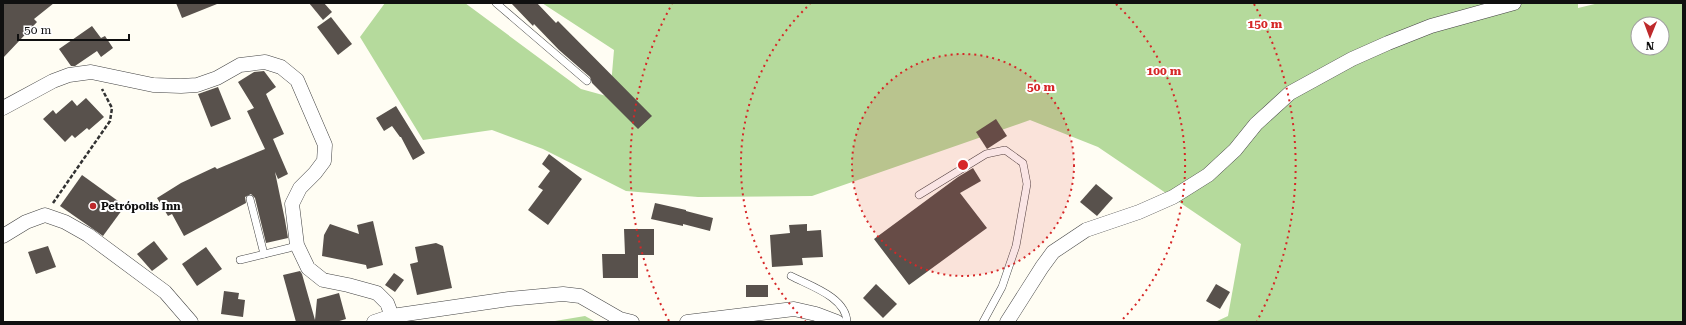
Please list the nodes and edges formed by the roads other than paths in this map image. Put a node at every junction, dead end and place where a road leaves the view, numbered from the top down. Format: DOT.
graph roads {
  1 [pos="496,3"];
  2 [pos="1514,3"];
  3 [pos="587,81"];
  4 [pos="3,108"];
  5 [pos="919,195"];
  6 [pos="250,199"];
  7 [pos="3,236"];
  8 [pos="297,245"];
  9 [pos="264,254"];
  10 [pos="240,260"];
  11 [pos="791,276"];
  12 [pos="392,316"];
  13 [pos="191,322"];
  14 [pos="374,322"];
  15 [pos="632,322"];
  16 [pos="687,322"];
  17 [pos="837,322"];
  18 [pos="847,322"];
  19 [pos="983,322"];
  20 [pos="1007,322"];
  1 -- 3 [label="lane"];
  2 -- 20 [label="street"];
  4 -- 8 [label="street"];
  5 -- 19 [label="lane"];
  6 -- 9 [label="lane"];
  7 -- 13 [label="street"];
  8 -- 9 [label="lane"];
  8 -- 12 [label="street"];
  9 -- 10 [label="lane"];
  11 -- 18 [label="lane"];
  12 -- 14 [label="street"];
  12 -- 15 [label="street"];
  16 -- 17 [label="street"];
}
